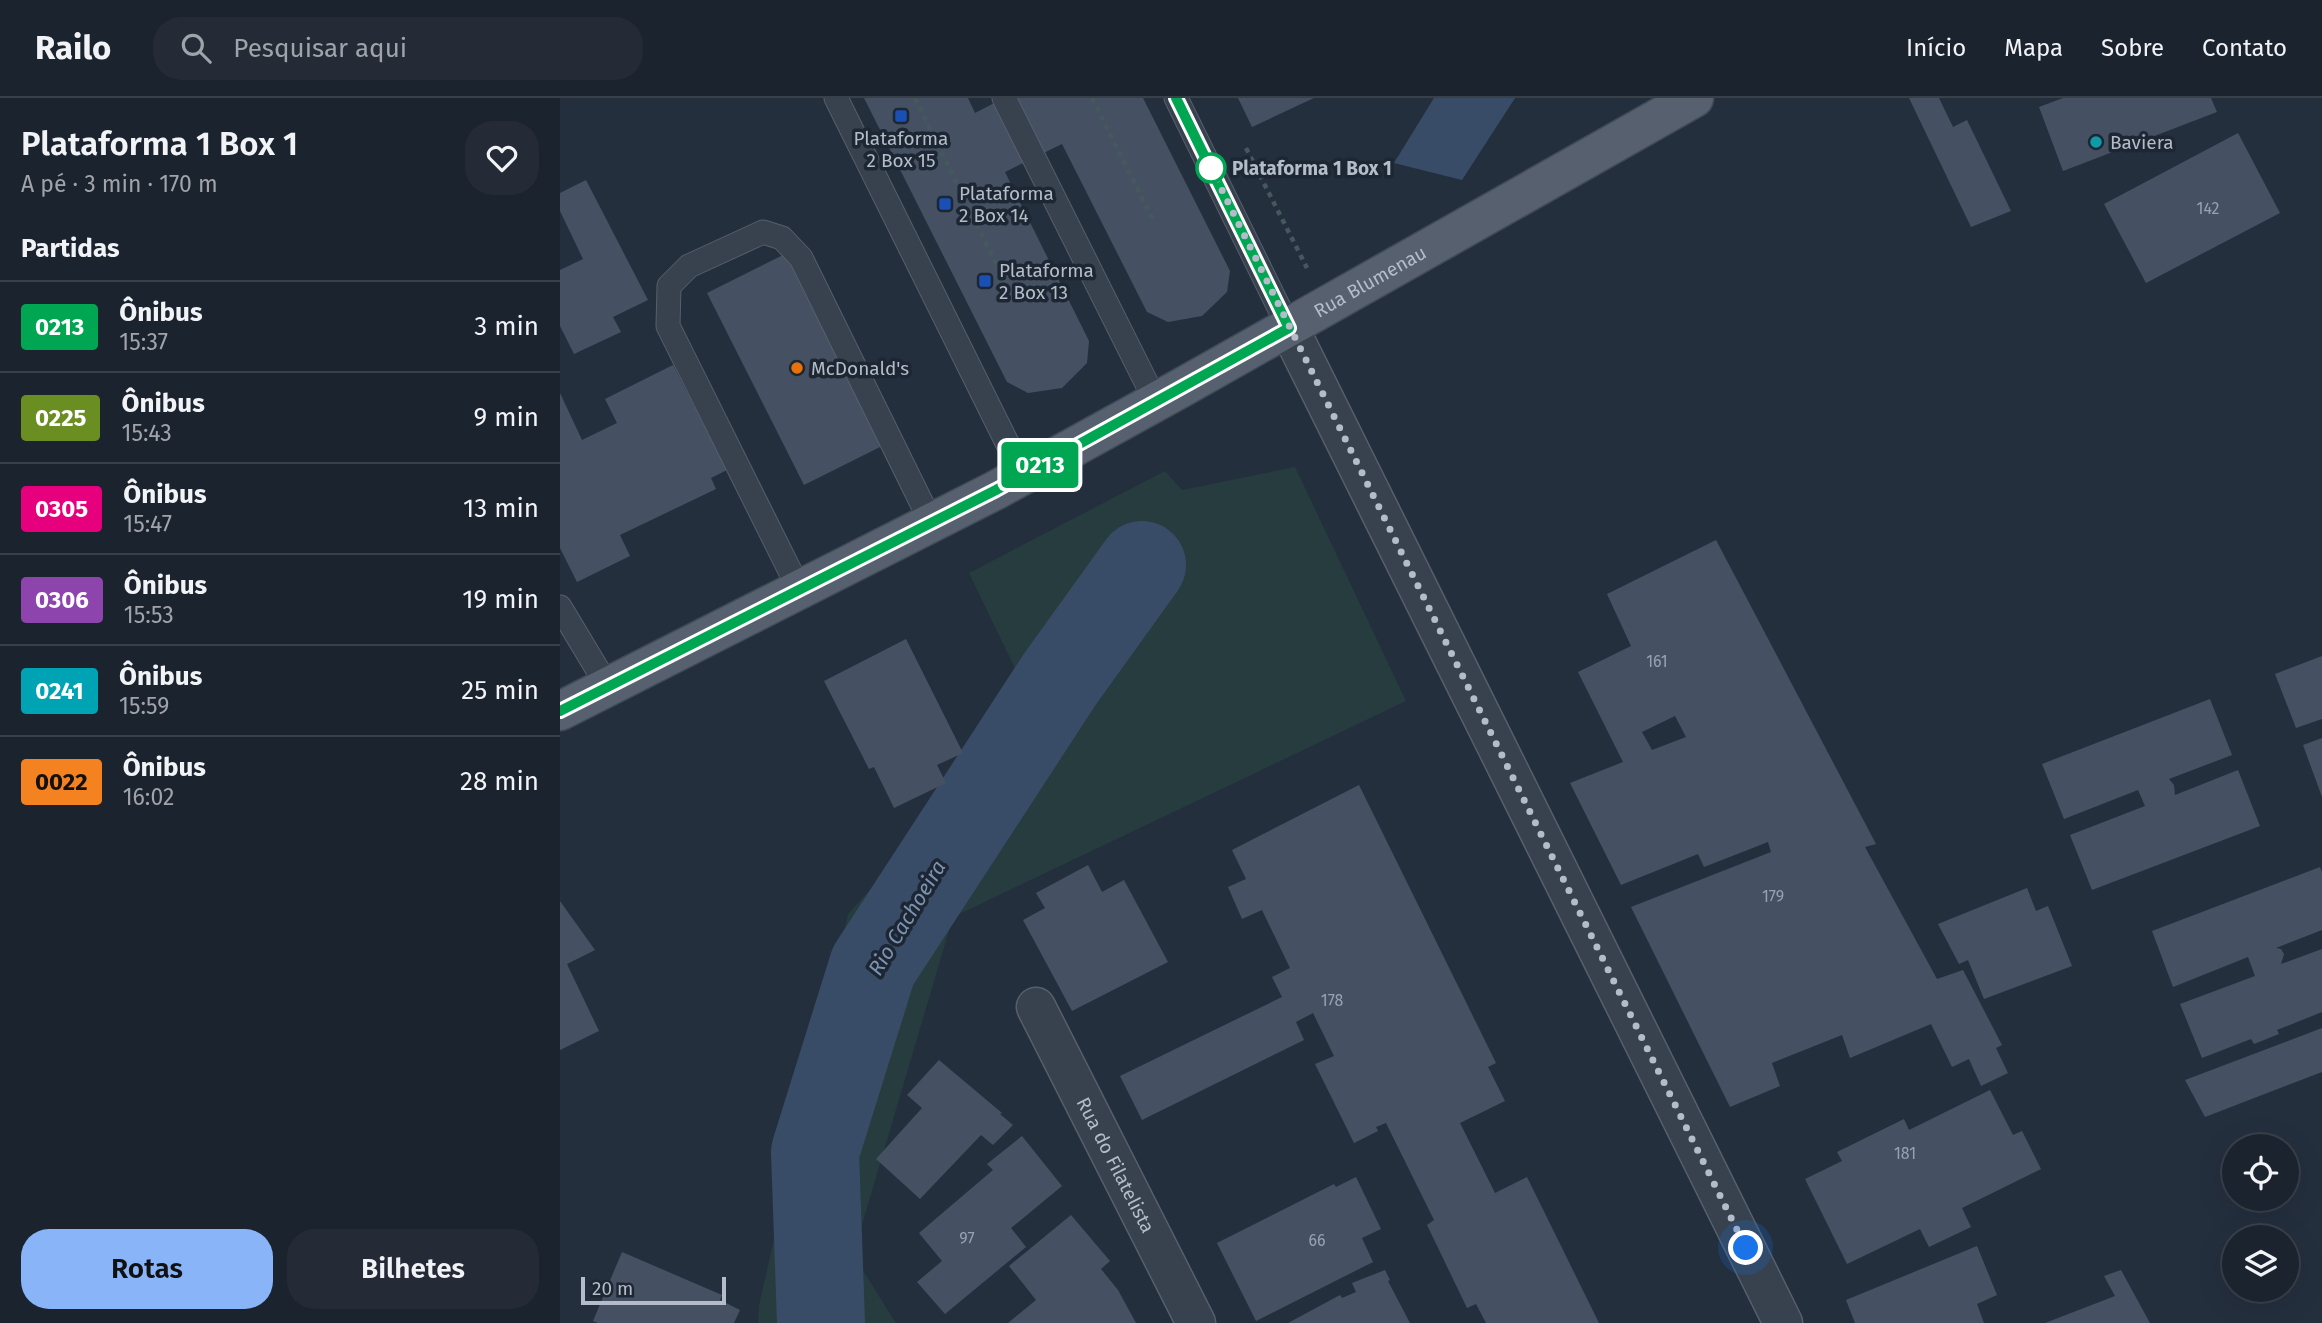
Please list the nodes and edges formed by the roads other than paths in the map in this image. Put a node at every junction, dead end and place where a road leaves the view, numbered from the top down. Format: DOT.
graph roads {
  1 [pos="836,98"];
  2 [pos="1004,98"];
  3 [pos="1176,98"];
  4 [pos="1694,98"];
  5 [pos="1289,328"];
  6 [pos="1156,402"];
  7 [pos="1023,475"];
  8 [pos="931,522"];
  9 [pos="799,589"];
  10 [pos="560,607"];
  11 [pos="608,687"];
  12 [pos="560,711"];
  13 [pos="1036,1007"];
  14 [pos="1196,1323"];
  15 [pos="1783,1323"];
  1 -- 7 [label="lane"];
  2 -- 6 [label="lane"];
  3 -- 5 [label="lane"];
  4 -- 5 [label="main road, Rua Blumenau"];
  5 -- 6 [label="main road, Rua Blumenau"];
  5 -- 15 [label="street"];
  6 -- 7 [label="main road, Rua Blumenau"];
  7 -- 8 [label="main road, Rua Blumenau"];
  8 -- 9 [label="main road, Rua Blumenau"];
  8 -- 9 [label="lane"];
  9 -- 11 [label="main road, Rua Blumenau"];
  10 -- 11 [label="lane"];
  11 -- 12 [label="main road, Rua Blumenau"];
  13 -- 14 [label="street, Rua do Filatelista"];
}
